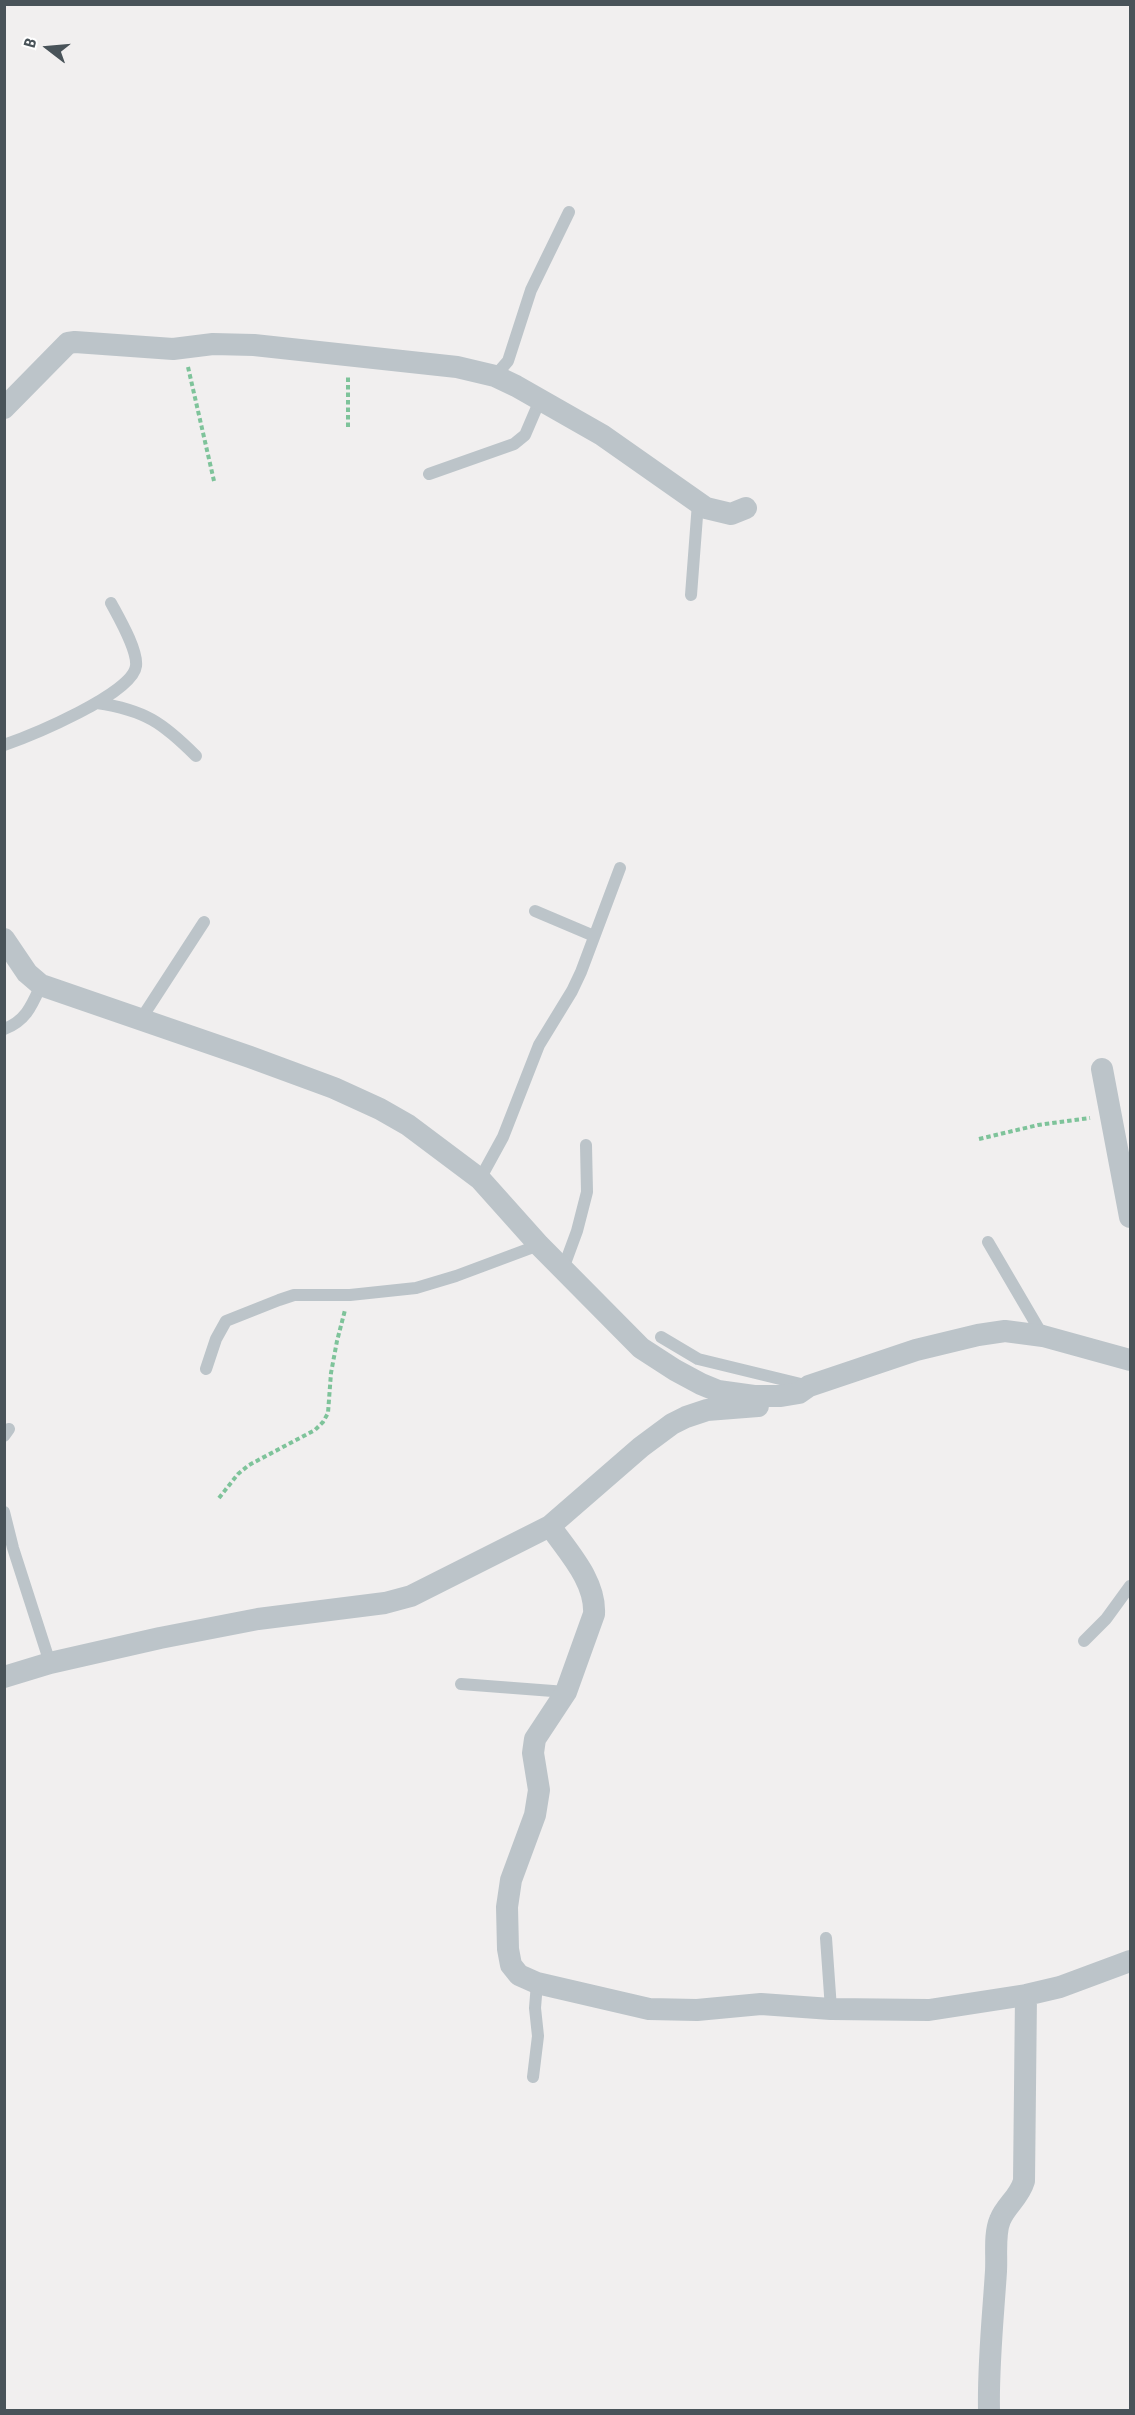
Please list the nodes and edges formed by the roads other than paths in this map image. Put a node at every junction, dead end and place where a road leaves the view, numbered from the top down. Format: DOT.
graph roads {
  1 [pos="569,212"];
  2 [pos="495,376"];
  3 [pos="540,400"];
  4 [pos="4,408"];
  5 [pos="429,474"];
  6 [pos="698,503"];
  7 [pos="746,508"];
  8 [pos="691,595"];
  9 [pos="111,603"];
  10 [pos="98,703"];
  11 [pos="4,745"];
  12 [pos="196,756"];
  13 [pos="620,868"];
  14 [pos="535,911"];
  15 [pos="204,922"];
  16 [pos="594,936"];
  17 [pos="4,939"];
  18 [pos="41,985"];
  19 [pos="141,1019"];
  20 [pos="4,1029"];
  21 [pos="1102,1069"];
  22 [pos="586,1145"];
  23 [pos="480,1179"];
  24 [pos="1131,1217"];
  25 [pos="988,1242"];
  26 [pos="539,1245"];
  27 [pos="563,1269"];
  28 [pos="1042,1336"];
  29 [pos="661,1337"];
  30 [pos="1131,1359"];
  31 [pos="206,1369"];
  32 [pos="804,1389"];
  33 [pos="4,1512"];
  34 [pos="550,1526"];
  35 [pos="1131,1586"];
  36 [pos="1084,1641"];
  37 [pos="50,1663"];
  38 [pos="4,1677"];
  39 [pos="461,1684"];
  40 [pos="566,1692"];
  41 [pos="826,1938"];
  42 [pos="1131,1961"];
  43 [pos="537,1983"];
  44 [pos="1026,1995"];
  45 [pos="831,2009"];
  46 [pos="532,2077"];
  47 [pos="989,2410"];
  1 -- 2 [label="lane"];
  2 -- 3 [label="street"];
  2 -- 4 [label="street"];
  3 -- 5 [label="lane"];
  3 -- 6 [label="street"];
  6 -- 7 [label="street"];
  6 -- 8 [label="lane"];
  9 -- 10 [label="lane"];
  10 -- 11 [label="lane"];
  10 -- 12 [label="lane"];
  13 -- 16 [label="lane"];
  14 -- 16 [label="lane"];
  15 -- 19 [label="lane"];
  16 -- 23 [label="lane"];
  17 -- 18 [label="street"];
  18 -- 19 [label="street"];
  18 -- 20 [label="lane"];
  19 -- 23 [label="street"];
  21 -- 24 [label="street"];
  22 -- 27 [label="lane"];
  23 -- 26 [label="street"];
  25 -- 28 [label="lane"];
  26 -- 27 [label="street"];
  26 -- 31 [label="lane"];
  27 -- 32 [label="street"];
  28 -- 30 [label="street"];
  28 -- 32 [label="street"];
  29 -- 32 [label="lane"];
  32 -- 34 [label="street"];
  33 -- 37 [label="lane"];
  34 -- 37 [label="street"];
  34 -- 40 [label="street"];
  35 -- 36 [label="lane"];
  37 -- 38 [label="street"];
  39 -- 40 [label="lane"];
  40 -- 43 [label="street"];
  41 -- 45 [label="lane"];
  42 -- 44 [label="street"];
  43 -- 45 [label="street"];
  43 -- 46 [label="lane"];
  44 -- 45 [label="street"];
  44 -- 47 [label="street"];
}
